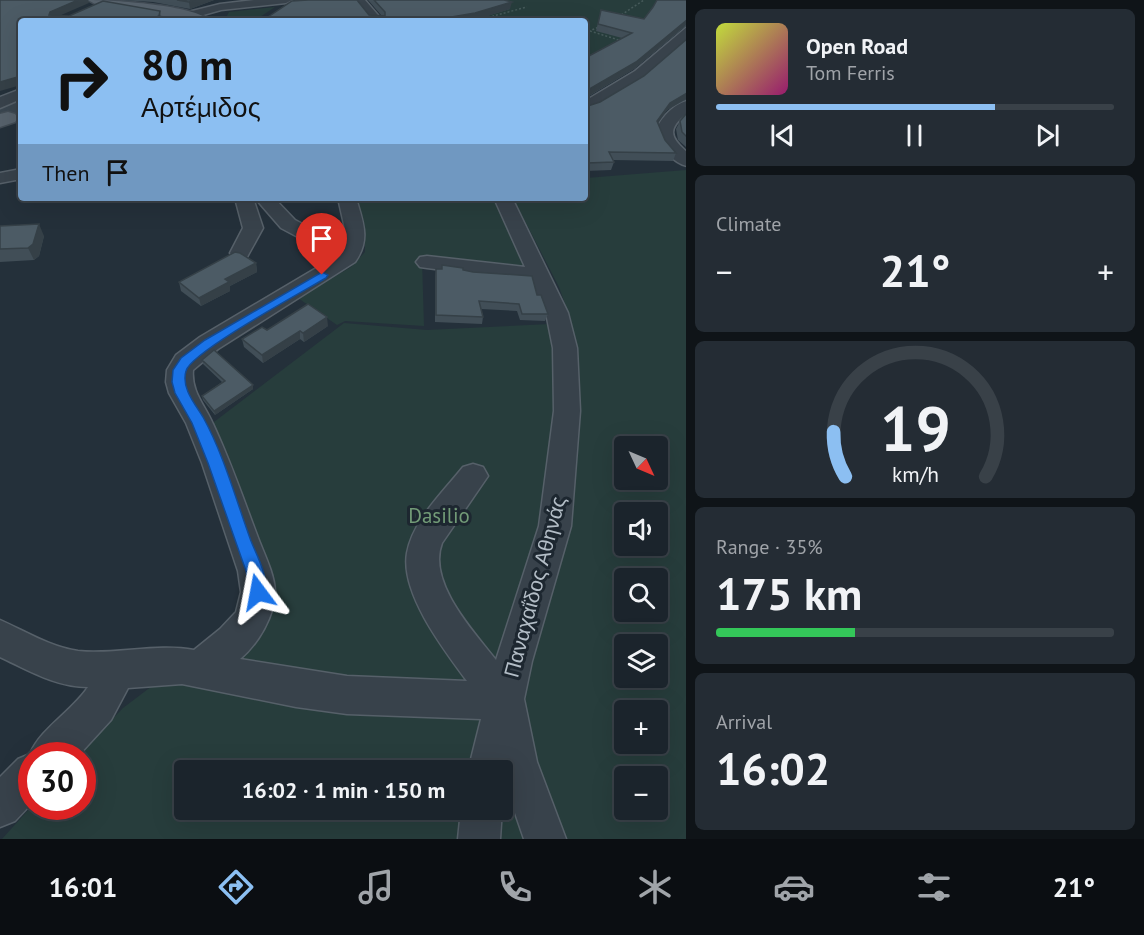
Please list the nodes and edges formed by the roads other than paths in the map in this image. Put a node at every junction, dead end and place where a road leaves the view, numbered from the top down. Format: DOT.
graph roads {
  1 [pos="359,0"];
  2 [pos="237,2"];
  3 [pos="285,2"];
  4 [pos="104,3"];
  5 [pos="172,13"];
  6 [pos="196,18"];
  7 [pos="214,18"];
  8 [pos="374,18"];
  9 [pos="686,32"];
  10 [pos="18,96"];
  11 [pos="588,106"];
  12 [pos="686,106"];
  13 [pos="3,114"];
  14 [pos="686,160"];
  15 [pos="18,175"];
  16 [pos="0,178"];
  17 [pos="245,201"];
  18 [pos="267,201"];
  19 [pos="348,201"];
  20 [pos="504,201"];
  21 [pos="333,248"];
  22 [pos="240,253"];
  23 [pos="427,262"];
  24 [pos="539,275"];
  25 [pos="473,476"];
  26 [pos="0,638"];
  27 [pos="199,669"];
  28 [pos="117,670"];
  29 [pos="506,701"];
  30 [pos="64,742"];
  31 [pos="490,760"];
  32 [pos="18,787"];
  33 [pos="0,806"];
  34 [pos="481,820"];
  35 [pos="479,839"];
  36 [pos="545,839"];
  1 -- 8 [label="street"];
  2 -- 3 [label="street"];
  2 -- 5 [label="street"];
  2 -- 5 [label="street"];
  3 -- 3 [label="street"];
  3 -- 7 [label="street"];
  4 -- 5 [label="main road"];
  5 -- 6 [label="main road"];
  9 -- 11 [label="street"];
  10 -- 13 [label="street"];
  12 -- 14 [label="street"];
  15 -- 16 [label="street"];
  17 -- 22 [label="street"];
  18 -- 21 [label="street"];
  19 -- 27 [label="street"];
  20 -- 24 [label="street, Παναχαΐδος Αθηνάς"];
  23 -- 24 [label="street"];
  24 -- 29 [label="street, Παναχαΐδος Αθηνάς"];
  25 -- 29 [label="street"];
  26 -- 28 [label="street"];
  27 -- 28 [label="street"];
  27 -- 29 [label="street"];
  28 -- 30 [label="street"];
  29 -- 31 [label="street, Παναχαΐδος Αθηνάς"];
  29 -- 36 [label="street"];
  32 -- 33 [label="street"];
  34 -- 35 [label="street"];
}
